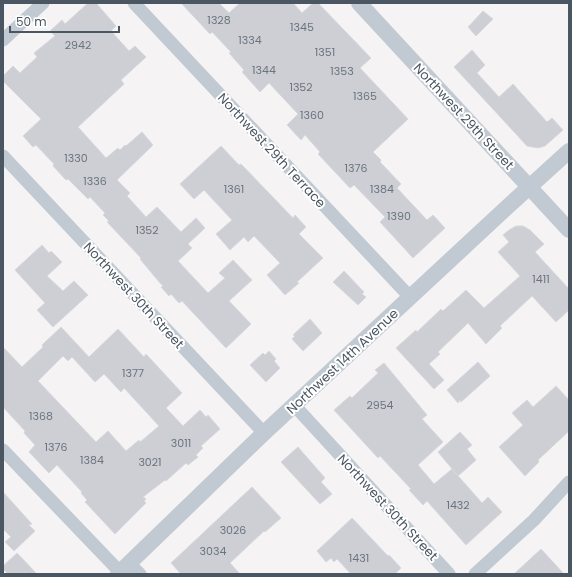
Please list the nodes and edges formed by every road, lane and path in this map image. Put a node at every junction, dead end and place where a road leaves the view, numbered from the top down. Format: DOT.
graph roads {
  1 [pos="43,3"];
  2 [pos="134,3"];
  3 [pos="358,3"];
  4 [pos="3,40"];
  5 [pos="569,151"];
  6 [pos="3,156"];
  7 [pos="529,187"];
  8 [pos="569,230"];
  9 [pos="410,296"];
  10 [pos="294,405"];
  11 [pos="264,433"];
  12 [pos="3,450"];
  13 [pos="569,482"];
  14 [pos="127,571"];
  15 [pos="449,574"];
  16 [pos="475,574"];
  1 -- 4 [label="street"];
  2 -- 9 [label="street, Northwest 29th Terrace"];
  3 -- 7 [label="street, Northwest 29th Street"];
  5 -- 7 [label="street, Northwest 14th Avenue"];
  6 -- 11 [label="street, Northwest 30th Street"];
  7 -- 8 [label="street, Northwest 29th Street"];
  7 -- 9 [label="street, Northwest 14th Avenue"];
  9 -- 10 [label="street, Northwest 14th Avenue"];
  10 -- 11 [label="street, Northwest 14th Avenue"];
  10 -- 15 [label="street, Northwest 30th Street"];
  11 -- 14 [label="street, Northwest 14th Avenue"];
  12 -- 14 [label="street"];
  13 -- 16 [label="street"];
}
